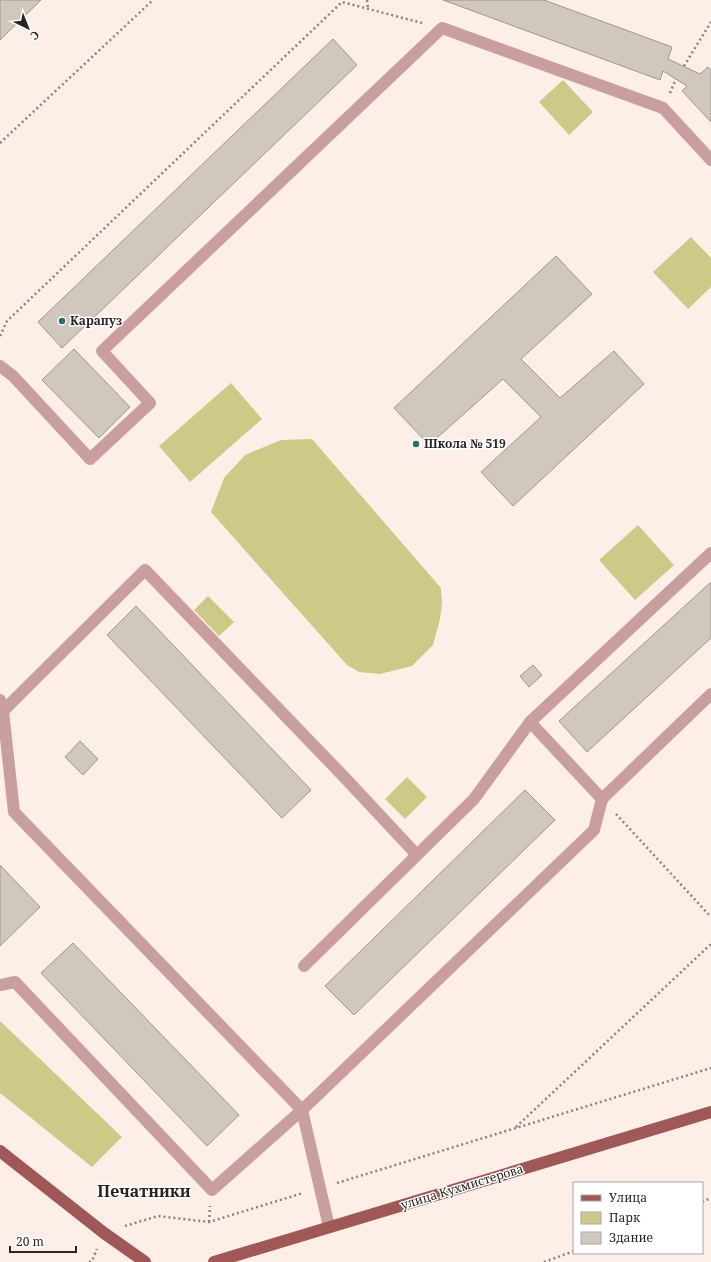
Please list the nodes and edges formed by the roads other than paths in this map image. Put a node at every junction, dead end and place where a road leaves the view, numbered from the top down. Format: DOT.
graph roads {
  1 [pos="711,160"];
  2 [pos="0,366"];
  3 [pos="711,553"];
  4 [pos="711,694"];
  5 [pos="1,708"];
  6 [pos="530,722"];
  7 [pos="602,799"];
  8 [pos="417,855"];
  9 [pos="304,966"];
  10 [pos="0,985"];
  11 [pos="302,1110"];
  12 [pos="711,1112"];
  13 [pos="0,1151"];
  14 [pos="329,1227"];
  15 [pos="145,1262"];
  16 [pos="214,1262"];
  1 -- 2 [label="lane"];
  3 -- 6 [label="lane"];
  4 -- 7 [label="lane"];
  5 -- 8 [label="lane"];
  5 -- 11 [label="lane"];
  6 -- 7 [label="lane"];
  6 -- 8 [label="lane"];
  7 -- 11 [label="lane"];
  8 -- 9 [label="lane"];
  10 -- 11 [label="lane"];
  11 -- 14 [label="lane"];
  12 -- 14 [label="main road, улица Кухмистерова"];
  13 -- 15 [label="main road"];
  14 -- 16 [label="main road, улица Кухмистерова"];
}
